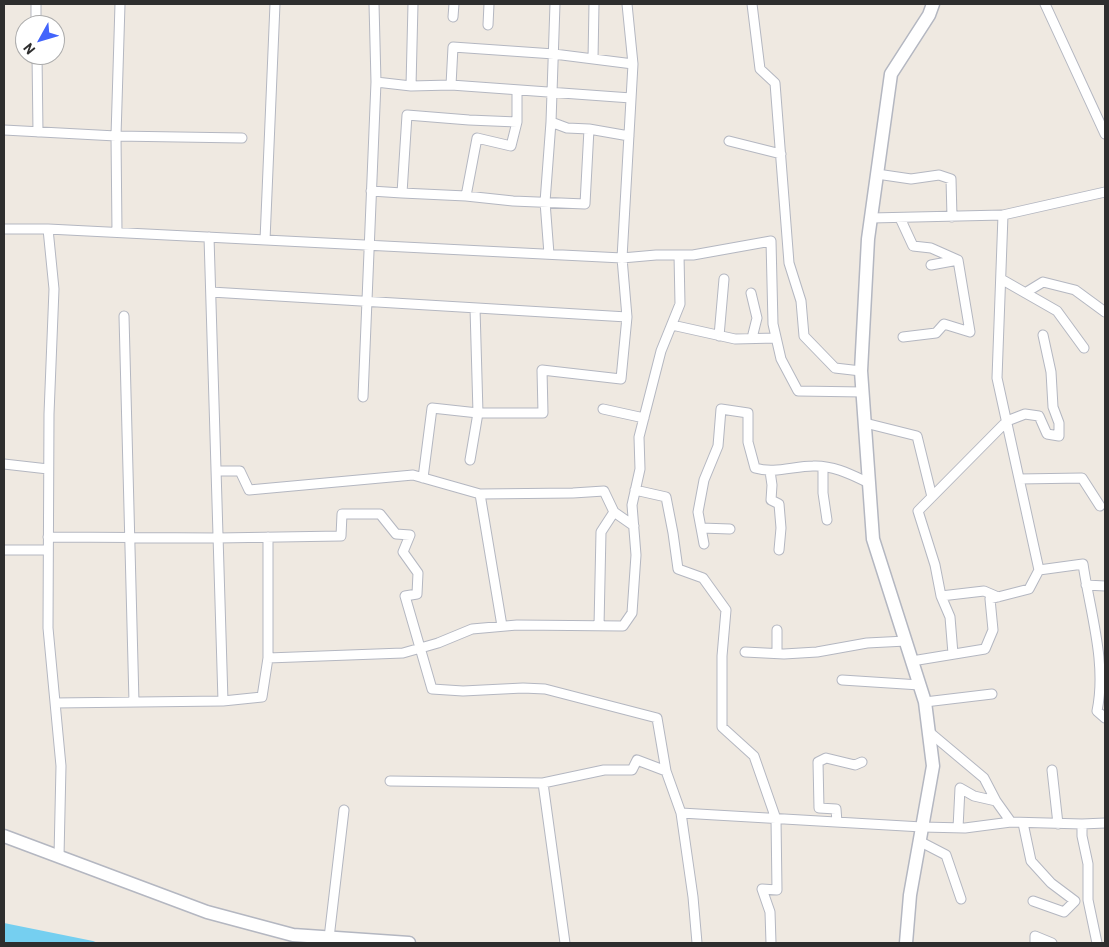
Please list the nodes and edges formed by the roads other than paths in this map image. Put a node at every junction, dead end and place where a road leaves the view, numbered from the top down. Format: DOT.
graph roads {
  1 [pos="120,4"];
  2 [pos="275,4"];
  3 [pos="374,4"];
  4 [pos="413,4"];
  5 [pos="454,4"];
  6 [pos="489,4"];
  7 [pos="556,4"];
  8 [pos="594,4"];
  9 [pos="627,4"];
  10 [pos="752,4"];
  11 [pos="933,4"];
  12 [pos="1045,4"];
  13 [pos="453,16"];
  14 [pos="488,25"];
  15 [pos="554,54"];
  16 [pos="593,59"];
  17 [pos="634,64"];
  18 [pos="37,65"];
  19 [pos="376,82"];
  20 [pos="451,85"];
  21 [pos="411,86"];
  22 [pos="517,90"];
  23 [pos="552,92"];
  24 [pos="631,98"];
  25 [pos="517,122"];
  26 [pos="551,122"];
  27 [pos="589,129"];
  28 [pos="4,130"];
  29 [pos="38,132"];
  30 [pos="1105,134"];
  31 [pos="116,136"];
  32 [pos="629,136"];
  33 [pos="242,138"];
  34 [pos="728,141"];
  35 [pos="781,154"];
  36 [pos="878,174"];
  37 [pos="371,191"];
  38 [pos="1105,192"];
  39 [pos="402,193"];
  40 [pos="466,196"];
  41 [pos="545,202"];
  42 [pos="1003,215"];
  43 [pos="952,217"];
  44 [pos="871,218"];
  45 [pos="900,218"];
  46 [pos="4,228"];
  47 [pos="48,229"];
  48 [pos="117,232"];
  49 [pos="209,237"];
  50 [pos="265,240"];
  51 [pos="369,245"];
  52 [pos="549,254"];
  53 [pos="679,255"];
  54 [pos="622,258"];
  55 [pos="958,260"];
  56 [pos="931,265"];
  57 [pos="724,279"];
  58 [pos="1001,280"];
  59 [pos="211,292"];
  60 [pos="751,293"];
  61 [pos="1025,293"];
  62 [pos="367,302"];
  63 [pos="475,308"];
  64 [pos="1105,312"];
  65 [pos="124,316"];
  66 [pos="626,317"];
  67 [pos="672,325"];
  68 [pos="1043,335"];
  69 [pos="719,336"];
  70 [pos="903,337"];
  71 [pos="752,338"];
  72 [pos="776,338"];
  73 [pos="1084,348"];
  74 [pos="861,371"];
  75 [pos="863,392"];
  76 [pos="364,397"];
  77 [pos="603,409"];
  78 [pos="478,413"];
  79 [pos="644,418"];
  80 [pos="1007,421"];
  81 [pos="865,423"];
  82 [pos="470,460"];
  83 [pos="4,464"];
  84 [pos="822,467"];
  85 [pos="48,469"];
  86 [pos="216,471"];
  87 [pos="770,471"];
  88 [pos="423,478"];
  89 [pos="1019,479"];
  90 [pos="869,483"];
  91 [pos="635,490"];
  92 [pos="480,494"];
  93 [pos="932,497"];
  94 [pos="1100,506"];
  95 [pos="614,512"];
  96 [pos="827,520"];
  97 [pos="634,526"];
  98 [pos="701,528"];
  99 [pos="730,529"];
  100 [pos="48,536"];
  101 [pos="268,537"];
  102 [pos="130,538"];
  103 [pos="218,538"];
  104 [pos="704,544"];
  105 [pos="4,550"];
  106 [pos="48,550"];
  107 [pos="779,550"];
  108 [pos="1039,570"];
  109 [pos="1086,585"];
  110 [pos="1105,586"];
  111 [pos="941,596"];
  112 [pos="998,597"];
  113 [pos="502,626"];
  114 [pos="600,626"];
  115 [pos="777,630"];
  116 [pos="906,641"];
  117 [pos="420,648"];
  118 [pos="745,652"];
  119 [pos="777,653"];
  120 [pos="953,654"];
  121 [pos="268,658"];
  122 [pos="912,661"];
  123 [pos="842,680"];
  124 [pos="920,685"];
  125 [pos="992,694"];
  126 [pos="223,701"];
  127 [pos="134,702"];
  128 [pos="925,702"];
  129 [pos="55,703"];
  130 [pos="1105,718"];
  131 [pos="928,731"];
  132 [pos="862,762"];
  133 [pos="1052,770"];
  134 [pos="666,771"];
  135 [pos="390,781"];
  136 [pos="543,783"];
  137 [pos="996,801"];
  138 [pos="344,810"];
  139 [pos="681,813"];
  140 [pos="776,819"];
  141 [pos="837,822"];
  142 [pos="1011,822"];
  143 [pos="1023,823"];
  144 [pos="1105,823"];
  145 [pos="1058,824"];
  146 [pos="1082,824"];
  147 [pos="922,827"];
  148 [pos="958,828"];
  149 [pos="4,836"];
  150 [pos="919,841"];
  151 [pos="59,856"];
  152 [pos="961,899"];
  153 [pos="1032,901"];
  154 [pos="329,938"];
  155 [pos="408,943"];
  156 [pos="564,943"];
  157 [pos="697,943"];
  158 [pos="771,943"];
  159 [pos="906,943"];
  160 [pos="1035,943"];
  161 [pos="1052,943"];
  162 [pos="1097,943"];
  1 -- 31 [label="street"];
  2 -- 50 [label="street"];
  3 -- 19 [label="street"];
  4 -- 21 [label="street"];
  5 -- 13 [label="street"];
  6 -- 14 [label="street"];
  7 -- 15 [label="street"];
  8 -- 16 [label="street"];
  9 -- 17 [label="street"];
  10 -- 35 [label="street"];
  11 -- 36 [label="street"];
  12 -- 30 [label="street"];
  15 -- 16 [label="street"];
  15 -- 20 [label="street"];
  15 -- 23 [label="street"];
  16 -- 17 [label="street"];
  17 -- 24 [label="street"];
  18 -- 29 [label="street"];
  19 -- 21 [label="street"];
  19 -- 37 [label="street"];
  20 -- 21 [label="street"];
  20 -- 22 [label="street"];
  22 -- 23 [label="street"];
  22 -- 25 [label="street"];
  23 -- 24 [label="street"];
  23 -- 26 [label="street"];
  24 -- 32 [label="street"];
  25 -- 39 [label="street"];
  25 -- 40 [label="street"];
  26 -- 27 [label="street"];
  26 -- 41 [label="street"];
  27 -- 32 [label="street"];
  27 -- 41 [label="street"];
  28 -- 29 [label="street"];
  29 -- 31 [label="street"];
  31 -- 33 [label="street"];
  31 -- 48 [label="street"];
  32 -- 54 [label="street"];
  34 -- 35 [label="street"];
  35 -- 74 [label="street"];
  36 -- 43 [label="street"];
  36 -- 44 [label="street"];
  37 -- 39 [label="street"];
  37 -- 51 [label="street"];
  38 -- 42 [label="street"];
  39 -- 40 [label="street"];
  40 -- 41 [label="street"];
  41 -- 52 [label="street"];
  42 -- 43 [label="street"];
  42 -- 58 [label="street"];
  43 -- 45 [label="street"];
  44 -- 45 [label="street"];
  44 -- 74 [label="street"];
  45 -- 55 [label="street"];
  46 -- 47 [label="street"];
  47 -- 48 [label="street"];
  47 -- 85 [label="street"];
  48 -- 49 [label="street"];
  49 -- 50 [label="street"];
  49 -- 59 [label="street"];
  50 -- 51 [label="street"];
  51 -- 52 [label="street"];
  51 -- 62 [label="street"];
  52 -- 54 [label="street"];
  53 -- 54 [label="street"];
  53 -- 67 [label="street"];
  53 -- 72 [label="street"];
  54 -- 66 [label="street"];
  55 -- 56 [label="street"];
  55 -- 70 [label="street"];
  57 -- 69 [label="street"];
  58 -- 61 [label="street"];
  58 -- 80 [label="street"];
  59 -- 62 [label="street"];
  59 -- 86 [label="street"];
  60 -- 71 [label="street"];
  61 -- 64 [label="street"];
  61 -- 73 [label="street"];
  62 -- 63 [label="street"];
  62 -- 76 [label="street"];
  63 -- 66 [label="street"];
  63 -- 78 [label="street"];
  65 -- 102 [label="street"];
  66 -- 78 [label="street"];
  67 -- 69 [label="street"];
  67 -- 79 [label="street"];
  68 -- 80 [label="street"];
  69 -- 71 [label="street"];
  71 -- 72 [label="street"];
  72 -- 75 [label="street"];
  74 -- 75 [label="street"];
  75 -- 81 [label="street"];
  77 -- 79 [label="street"];
  78 -- 82 [label="street"];
  78 -- 88 [label="street"];
  79 -- 91 [label="street"];
  80 -- 89 [label="street"];
  80 -- 93 [label="street"];
  81 -- 90 [label="street"];
  81 -- 93 [label="street"];
  83 -- 85 [label="street"];
  84 -- 87 [label="street"];
  84 -- 90 [label="street"];
  84 -- 96 [label="street"];
  85 -- 100 [label="street"];
  86 -- 88 [label="street"];
  86 -- 103 [label="street"];
  87 -- 98 [label="street"];
  87 -- 107 [label="street"];
  88 -- 92 [label="street"];
  89 -- 94 [label="street"];
  89 -- 108 [label="street"];
  90 -- 116 [label="street"];
  91 -- 97 [label="street"];
  91 -- 140 [label="street"];
  92 -- 95 [label="street"];
  92 -- 113 [label="street"];
  93 -- 111 [label="street"];
  95 -- 97 [label="street"];
  95 -- 114 [label="street"];
  97 -- 114 [label="street"];
  98 -- 99 [label="street"];
  98 -- 104 [label="street"];
  100 -- 102 [label="street"];
  100 -- 106 [label="street"];
  101 -- 103 [label="street"];
  101 -- 117 [label="street"];
  101 -- 121 [label="street"];
  102 -- 103 [label="street"];
  102 -- 127 [label="street"];
  103 -- 126 [label="street"];
  105 -- 106 [label="street"];
  106 -- 129 [label="street"];
  108 -- 109 [label="street"];
  108 -- 112 [label="street"];
  109 -- 110 [label="street"];
  109 -- 130 [label="street"];
  111 -- 112 [label="street"];
  111 -- 120 [label="street"];
  112 -- 120 [label="street"];
  113 -- 114 [label="street"];
  113 -- 117 [label="street"];
  115 -- 119 [label="street"];
  116 -- 119 [label="street"];
  116 -- 122 [label="street"];
  117 -- 121 [label="street"];
  117 -- 134 [label="street"];
  118 -- 119 [label="street"];
  120 -- 122 [label="street"];
  121 -- 126 [label="street"];
  122 -- 124 [label="street"];
  123 -- 124 [label="street"];
  124 -- 128 [label="street"];
  125 -- 128 [label="street"];
  126 -- 127 [label="street"];
  127 -- 129 [label="street"];
  128 -- 131 [label="street"];
  129 -- 151 [label="street"];
  131 -- 137 [label="street"];
  131 -- 147 [label="street"];
  132 -- 141 [label="street"];
  133 -- 145 [label="street"];
  134 -- 136 [label="street"];
  134 -- 139 [label="street"];
  135 -- 136 [label="street"];
  136 -- 156 [label="street"];
  137 -- 142 [label="street"];
  137 -- 148 [label="street"];
  138 -- 154 [label="street"];
  139 -- 140 [label="street"];
  139 -- 157 [label="street"];
  140 -- 141 [label="street"];
  140 -- 158 [label="street"];
  141 -- 147 [label="street"];
  142 -- 143 [label="street"];
  142 -- 148 [label="street"];
  143 -- 145 [label="street"];
  143 -- 153 [label="street"];
  144 -- 146 [label="street"];
  145 -- 146 [label="street"];
  146 -- 162 [label="street"];
  147 -- 148 [label="street"];
  147 -- 150 [label="street"];
  149 -- 151 [label="street"];
  150 -- 152 [label="street"];
  150 -- 159 [label="street"];
  151 -- 154 [label="street"];
  154 -- 155 [label="street"];
  160 -- 161 [label="street"];
}
